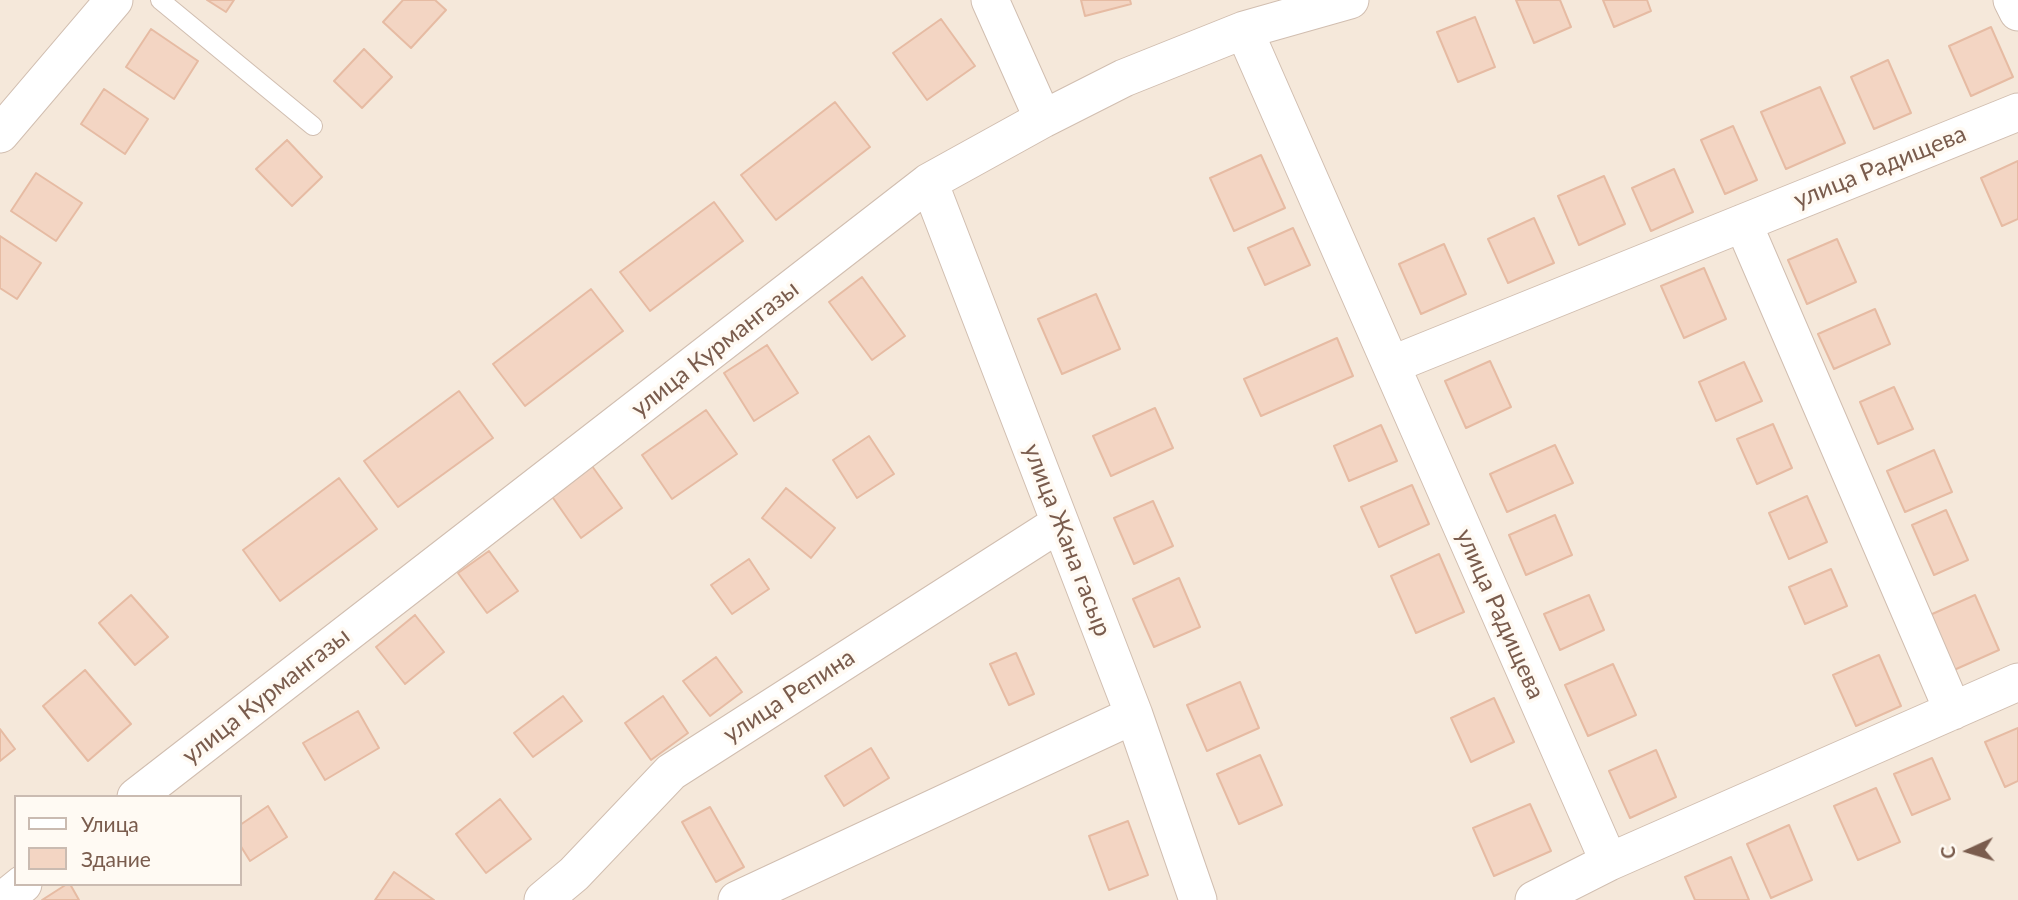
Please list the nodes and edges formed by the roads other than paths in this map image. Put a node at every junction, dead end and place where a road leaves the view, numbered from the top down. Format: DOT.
graph roads {
  1 [pos="114,0"];
  2 [pos="160,0"];
  3 [pos="990,0"];
  4 [pos="1350,0"];
  5 [pos="2012,0"];
  6 [pos="2018,12"];
  7 [pos="1244,30"];
  8 [pos="2018,111"];
  9 [pos="1043,119"];
  10 [pos="313,126"];
  11 [pos="0,134"];
  12 [pos="929,182"];
  13 [pos="1743,223"];
  14 [pos="1391,365"];
  15 [pos="1060,523"];
  16 [pos="2018,682"];
  17 [pos="1953,711"];
  18 [pos="1134,715"];
  19 [pos="139,795"];
  20 [pos="1608,862"];
  21 [pos="20,886"];
  22 [pos="3,900"];
  23 [pos="543,900"];
  24 [pos="737,900"];
  25 [pos="1198,900"];
  26 [pos="1534,900"];
  1 -- 11 [label="street"];
  2 -- 10 [label="lane"];
  3 -- 9 [label="street"];
  4 -- 7 [label="street, улица Курмангазы"];
  5 -- 6 [label="street"];
  7 -- 9 [label="street, улица Курмангазы"];
  7 -- 14 [label="street, улица Радищева"];
  8 -- 13 [label="street, улица Радищева"];
  9 -- 12 [label="street, улица Курмангазы"];
  12 -- 15 [label="street, улица Жана гасыр"];
  12 -- 19 [label="street, улица Курмангазы"];
  13 -- 14 [label="street, улица Радищева"];
  13 -- 17 [label="street"];
  14 -- 20 [label="street, улица Радищева"];
  15 -- 18 [label="street, улица Жана гасыр"];
  15 -- 23 [label="street, улица Репина"];
  16 -- 17 [label="street"];
  17 -- 20 [label="street"];
  18 -- 24 [label="street"];
  18 -- 25 [label="street, улица Жана гасыр"];
  20 -- 26 [label="street"];
  21 -- 22 [label="street"];
}
